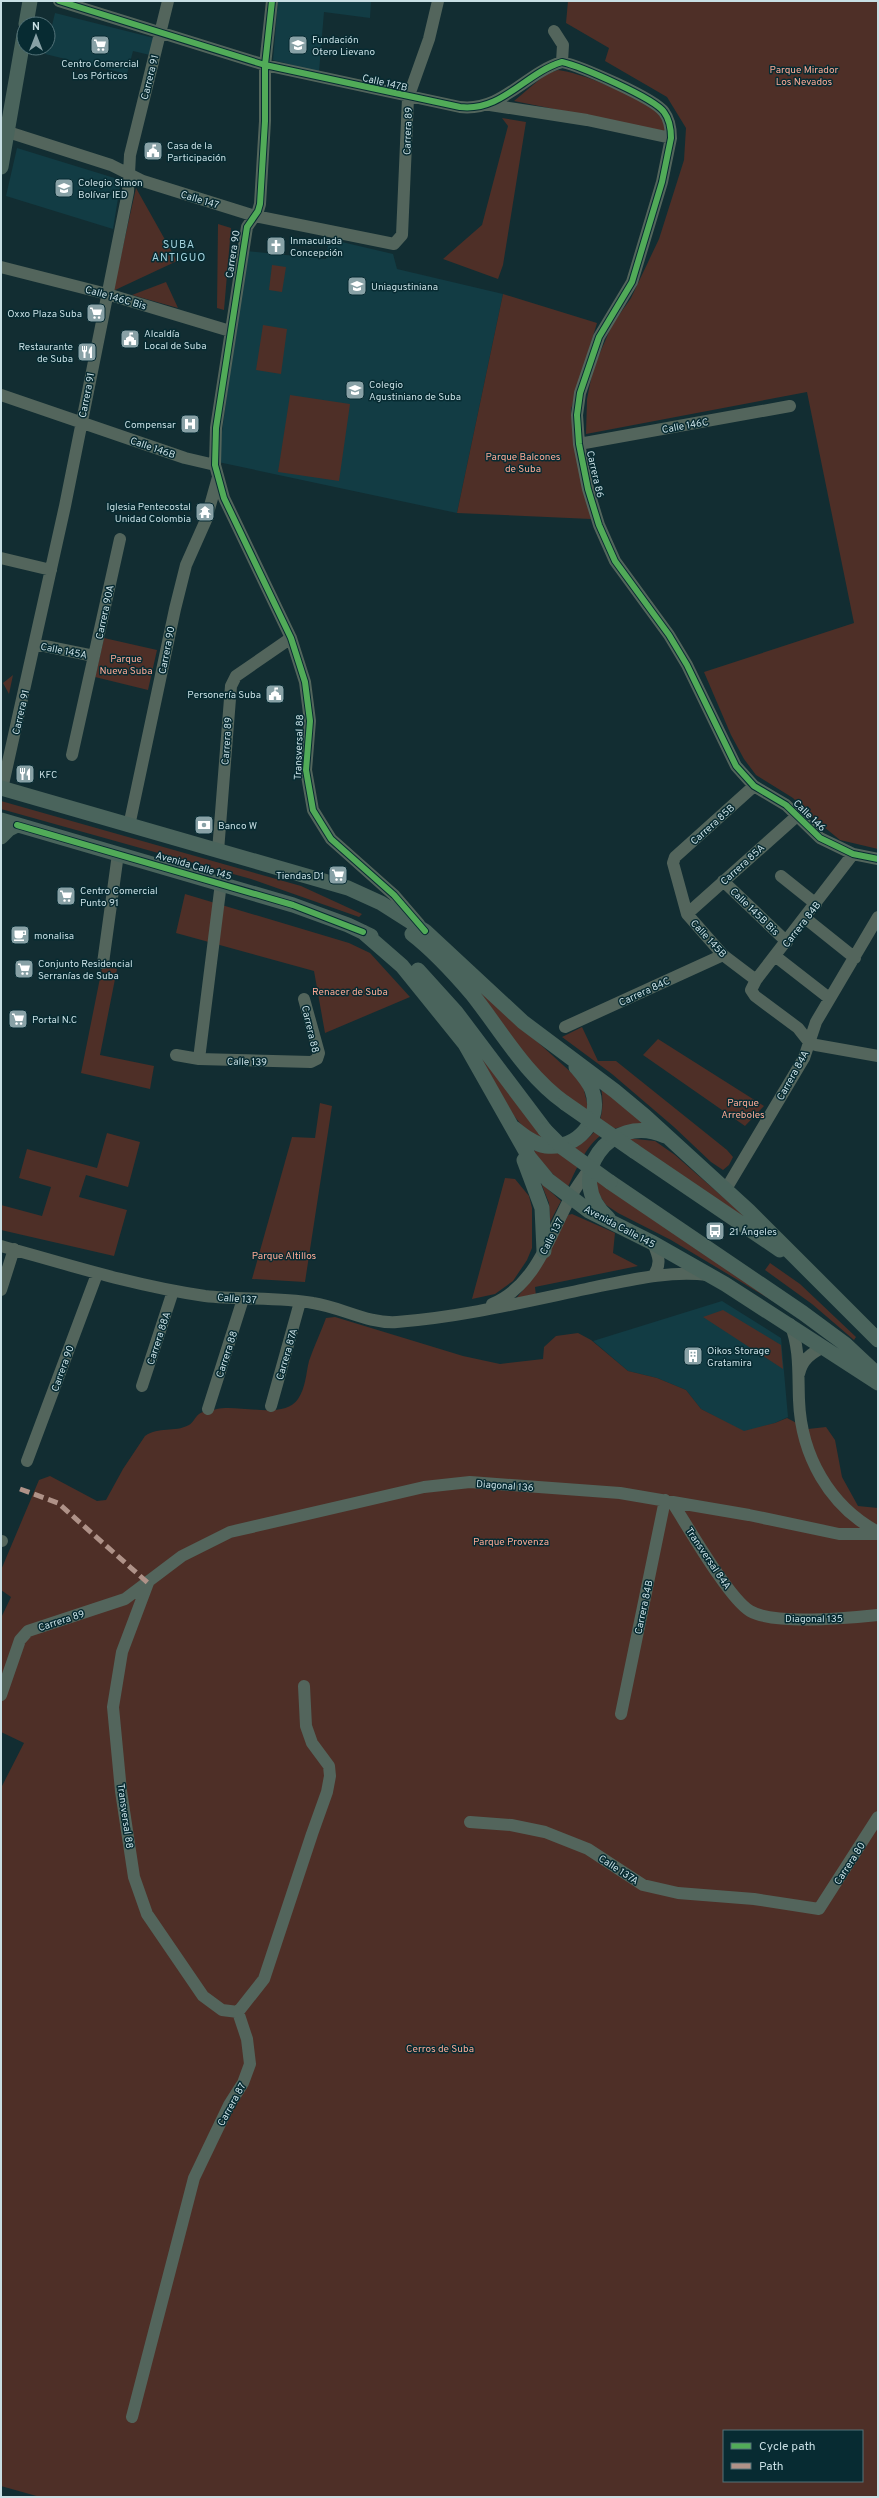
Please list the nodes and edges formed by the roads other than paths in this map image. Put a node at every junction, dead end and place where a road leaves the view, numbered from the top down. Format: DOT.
graph roads {
  1 [pos="30,1"];
  2 [pos="59,1"];
  3 [pos="168,1"];
  4 [pos="272,1"];
  5 [pos="438,1"];
  6 [pos="27,16"];
  7 [pos="554,31"];
  8 [pos="160,33"];
  9 [pos="21,56"];
  10 [pos="562,62"];
  11 [pos="265,65"];
  12 [pos="408,98"];
  13 [pos="490,105"];
  14 [pos="8,132"];
  15 [pos="671,138"];
  16 [pos="3,149"];
  17 [pos="1,166"];
  18 [pos="128,175"];
  19 [pos="255,216"];
  20 [pos="399,240"];
  21 [pos="1,267"];
  22 [pos="106,294"];
  23 [pos="230,332"];
  24 [pos="1,396"];
  25 [pos="790,406"];
  26 [pos="81,421"];
  27 [pos="579,444"];
  28 [pos="215,465"];
  29 [pos="218,477"];
  30 [pos="120,539"];
  31 [pos="1,558"];
  32 [pos="51,570"];
  33 [pos="291,638"];
  34 [pos="35,644"];
  35 [pos="94,656"];
  36 [pos="72,755"];
  37 [pos="754,786"];
  38 [pos="1,788"];
  39 [pos="798,815"];
  40 [pos="1,820"];
  41 [pos="17,825"];
  42 [pos="129,826"];
  43 [pos="1,837"];
  44 [pos="218,851"];
  45 [pos="118,854"];
  46 [pos="853,854"];
  47 [pos="878,859"];
  48 [pos="673,862"];
  49 [pos="299,876"];
  50 [pos="781,876"];
  51 [pos="723,881"];
  52 [pos="220,883"];
  53 [pos="816,904"];
  54 [pos="687,914"];
  55 [pos="878,917"];
  56 [pos="805,918"];
  57 [pos="425,931"];
  58 [pos="363,932"];
  59 [pos="872,937"];
  60 [pos="787,942"];
  61 [pos="723,955"];
  62 [pos="775,956"];
  63 [pos="854,958"];
  64 [pos="103,963"];
  65 [pos="756,980"];
  66 [pos="829,998"];
  67 [pos="304,999"];
  68 [pos="564,1027"];
  69 [pos="809,1042"];
  70 [pos="552,1044"];
  71 [pos="176,1055"];
  72 [pos="878,1056"];
  73 [pos="317,1059"];
  74 [pos="199,1060"];
  75 [pos="511,1128"];
  76 [pos="674,1143"];
  77 [pos="593,1162"];
  78 [pos="726,1189"];
  79 [pos="570,1198"];
  80 [pos="632,1232"];
  81 [pos="653,1243"];
  82 [pos="1,1246"];
  83 [pos="14,1249"];
  84 [pos="544,1251"];
  85 [pos="811,1273"];
  86 [pos="97,1274"];
  87 [pos="654,1275"];
  88 [pos="711,1275"];
  89 [pos="1,1290"];
  90 [pos="173,1291"];
  91 [pos="243,1299"];
  92 [pos="300,1302"];
  93 [pos="476,1310"];
  94 [pos="790,1324"];
  95 [pos="878,1340"];
  96 [pos="824,1347"];
  97 [pos="878,1374"];
  98 [pos="798,1375"];
  99 [pos="878,1383"];
  100 [pos="142,1386"];
  101 [pos="271,1406"];
  102 [pos="208,1409"];
  103 [pos="27,1461"];
  104 [pos="668,1501"];
  105 [pos="878,1533"];
  106 [pos="148,1583"];
  107 [pos="750,1611"];
  108 [pos="878,1615"];
  109 [pos="304,1686"];
  110 [pos="3,1690"];
  111 [pos="621,1714"];
  112 [pos="878,1817"];
  113 [pos="470,1822"];
  114 [pos="819,1909"];
  115 [pos="238,2012"];
  116 [pos="132,2417"];
  1 -- 6 [label="main road"];
  2 -- 8 [label="street, Calle 147B"];
  3 -- 8 [label="street, Carrera 91"];
  4 -- 11 [label="street, Carrera 90"];
  5 -- 12 [label="street, Carrera 89"];
  7 -- 10 [label="street"];
  8 -- 11 [label="street, Calle 147B"];
  8 -- 18 [label="street, Carrera 91"];
  9 -- 14 [label="main road"];
  10 -- 13 [label="street, Calle 147B"];
  10 -- 15 [label="street"];
  11 -- 12 [label="street, Calle 147B"];
  11 -- 19 [label="street, Carrera 90"];
  12 -- 13 [label="street, Calle 147B"];
  12 -- 20 [label="street, Carrera 89"];
  13 -- 15 [label="street, Calle 147B"];
  14 -- 16 [label="main road"];
  14 -- 18 [label="street, Calle 147"];
  15 -- 27 [label="street, Carrera 86"];
  16 -- 17 [label="main road"];
  18 -- 19 [label="street, Calle 147"];
  18 -- 22 [label="street, Carrera 91"];
  19 -- 20 [label="street, Calle 147"];
  19 -- 23 [label="street, Carrera 90"];
  21 -- 22 [label="street, Calle 146C Bis"];
  22 -- 23 [label="street, Calle 146C Bis"];
  22 -- 26 [label="street, Carrera 91"];
  23 -- 28 [label="street, Carrera 90"];
  24 -- 26 [label="street, Calle 146B"];
  25 -- 27 [label="street, Calle 146C"];
  26 -- 28 [label="street, Calle 146B"];
  26 -- 32 [label="street, Carrera 91"];
  27 -- 37 [label="street, Carrera 86"];
  28 -- 29 [label="street, Transversal 88"];
  29 -- 33 [label="street, Transversal 88"];
  29 -- 42 [label="street, Carrera 90"];
  30 -- 35 [label="street, Carrera 90A"];
  31 -- 32 [label="street"];
  32 -- 34 [label="street, Carrera 91"];
  33 -- 44 [label="street, Carrera 89"];
  33 -- 57 [label="street, Transversal 88"];
  34 -- 35 [label="street, Calle 145A"];
  34 -- 38 [label="street, Carrera 91"];
  35 -- 36 [label="street, Carrera 90A"];
  37 -- 39 [label="street, Calle 146"];
  37 -- 48 [label="street, Carrera 85B"];
  38 -- 42 [label="main road, Avenida Calle 145"];
  39 -- 46 [label="street, Calle 146"];
  39 -- 51 [label="street, Carrera 85A"];
  40 -- 41 [label="main road, Avenida Calle 145"];
  41 -- 43 [label="main road"];
  41 -- 45 [label="main road, Avenida Calle 145"];
  42 -- 44 [label="main road, Avenida Calle 145"];
  44 -- 49 [label="main road, Avenida Calle 145"];
  45 -- 52 [label="main road, Avenida Calle 145"];
  45 -- 64 [label="street"];
  46 -- 47 [label="street, Calle 146"];
  46 -- 53 [label="street, Carrera 84B"];
  48 -- 54 [label="street, Calle 145B"];
  49 -- 57 [label="main road, Avenida Calle 145"];
  49 -- 85 [label="main road, Avenida Calle 145, bridge"];
  50 -- 53 [label="street"];
  51 -- 54 [label="street, Carrera 85A"];
  51 -- 60 [label="street, Calle 145B Bis"];
  52 -- 58 [label="main road, Avenida Calle 145"];
  52 -- 74 [label="street"];
  53 -- 56 [label="street, Carrera 84B"];
  54 -- 61 [label="street, Calle 145B"];
  55 -- 59 [label="street, Carrera 84A"];
  56 -- 60 [label="street, Carrera 84B"];
  56 -- 63 [label="street"];
  57 -- 70 [label="main road, Avenida Calle 145"];
  58 -- 75 [label="main road, Avenida Calle 145"];
  58 -- 97 [label="main road, Avenida Calle 145, bridge"];
  59 -- 63 [label="street, Carrera 84A"];
  60 -- 62 [label="street, Carrera 84B"];
  61 -- 65 [label="street, Calle 145B"];
  61 -- 68 [label="street, Carrera 84C"];
  62 -- 65 [label="street, Carrera 84B"];
  62 -- 66 [label="street"];
  63 -- 66 [label="street, Carrera 84A"];
  65 -- 69 [label="street, Carrera 84B"];
  66 -- 69 [label="street, Carrera 84A"];
  67 -- 73 [label="street, Carrera 88"];
  69 -- 72 [label="street"];
  69 -- 78 [label="street, Carrera 84A"];
  70 -- 75 [label="main road"];
  70 -- 76 [label="main road, Avenida Calle 145"];
  71 -- 74 [label="street, Calle 139"];
  73 -- 74 [label="street, Calle 139"];
  75 -- 79 [label="main road, Avenida Calle 145"];
  75 -- 84 [label="main road"];
  76 -- 77 [label="main road"];
  76 -- 78 [label="main road, Avenida Calle 145"];
  77 -- 79 [label="street, Calle 137"];
  77 -- 80 [label="main road"];
  78 -- 85 [label="main road, Avenida Calle 145"];
  79 -- 80 [label="main road, Avenida Calle 145"];
  79 -- 84 [label="street, Calle 137"];
  80 -- 81 [label="main road, Avenida Calle 145"];
  81 -- 87 [label="street"];
  81 -- 88 [label="main road, Avenida Calle 145"];
  82 -- 83 [label="street, Calle 137"];
  83 -- 86 [label="street, Calle 137"];
  83 -- 89 [label="street"];
  84 -- 93 [label="street, Calle 137"];
  85 -- 95 [label="main road, Avenida Calle 145"];
  86 -- 90 [label="street, Calle 137"];
  86 -- 103 [label="street, Carrera 90"];
  87 -- 88 [label="street, Calle 137"];
  87 -- 93 [label="street, Calle 137"];
  88 -- 94 [label="main road, Avenida Calle 145"];
  90 -- 91 [label="street, Calle 137"];
  90 -- 100 [label="street, Carrera 88A"];
  91 -- 92 [label="street, Calle 137"];
  91 -- 102 [label="street, Carrera 88"];
  92 -- 93 [label="street, Calle 137"];
  92 -- 101 [label="street, Carrera 87A"];
  94 -- 96 [label="main road, Avenida Calle 145"];
  94 -- 98 [label="street, Diagonal 136"];
  96 -- 98 [label="street"];
  96 -- 99 [label="main road, Avenida Calle 145"];
  98 -- 105 [label="street, Diagonal 136"];
  104 -- 105 [label="street, Diagonal 136"];
  104 -- 106 [label="street, Diagonal 136"];
  104 -- 107 [label="street, Transversal 84A"];
  104 -- 111 [label="street, Carrera 84B"];
  106 -- 110 [label="street, Carrera 89"];
  106 -- 115 [label="street, Transversal 88"];
  107 -- 108 [label="street, Diagonal 135"];
  109 -- 115 [label="street"];
  112 -- 114 [label="street, Carrera 80"];
  113 -- 114 [label="street, Calle 137A"];
  115 -- 116 [label="street, Carrera 87"];
}
